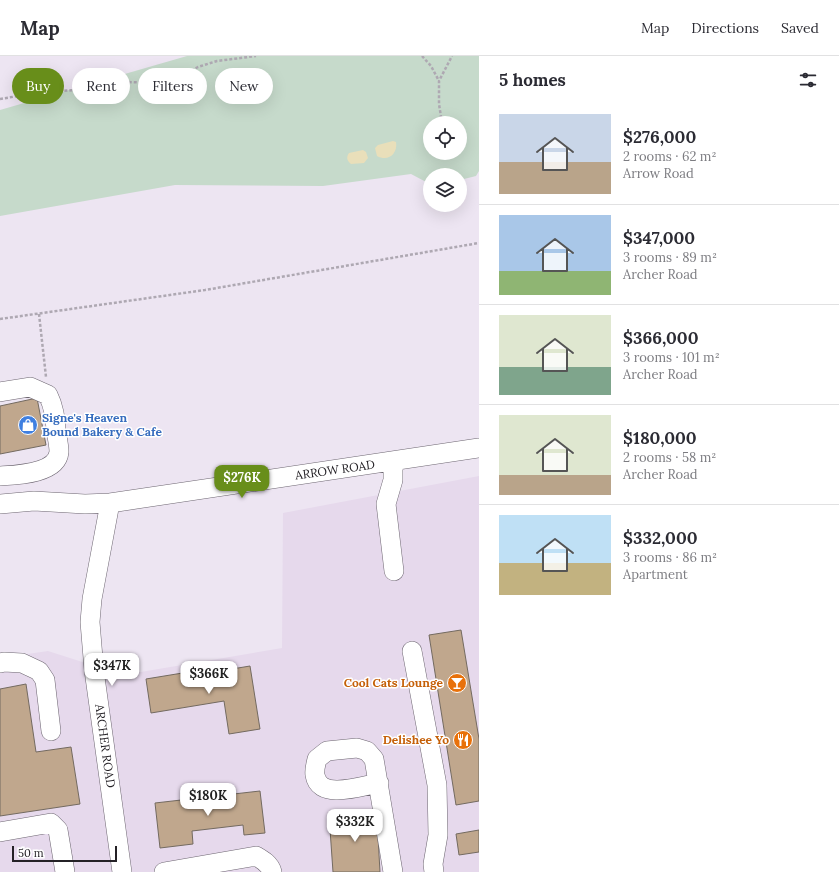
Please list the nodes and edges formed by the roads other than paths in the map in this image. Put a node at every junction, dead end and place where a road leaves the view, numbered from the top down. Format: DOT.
graph roads {
  1 [pos="0,392"];
  2 [pos="479,448"];
  3 [pos="393,461"];
  4 [pos="9,475"];
  5 [pos="20,502"];
  6 [pos="110,502"];
  7 [pos="0,504"];
  8 [pos="394,571"];
  9 [pos="412,651"];
  10 [pos="0,663"];
  11 [pos="51,731"];
  12 [pos="379,783"];
  13 [pos="0,832"];
  14 [pos="65,872"];
  15 [pos="122,872"];
  16 [pos="164,872"];
  17 [pos="272,872"];
  18 [pos="393,872"];
  19 [pos="434,872"];
  1 -- 4 [label="street"];
  2 -- 3 [label="street, ARROW ROAD"];
  3 -- 6 [label="street, ARROW ROAD"];
  3 -- 8 [label="street"];
  4 -- 5 [label="street"];
  5 -- 6 [label="street, ARROW ROAD"];
  5 -- 7 [label="street, ARROW ROAD"];
  6 -- 15 [label="street, ARCHER ROAD"];
  9 -- 19 [label="street"];
  10 -- 11 [label="street"];
  12 -- 18 [label="street"];
  13 -- 14 [label="street"];
  16 -- 17 [label="street"];
}
